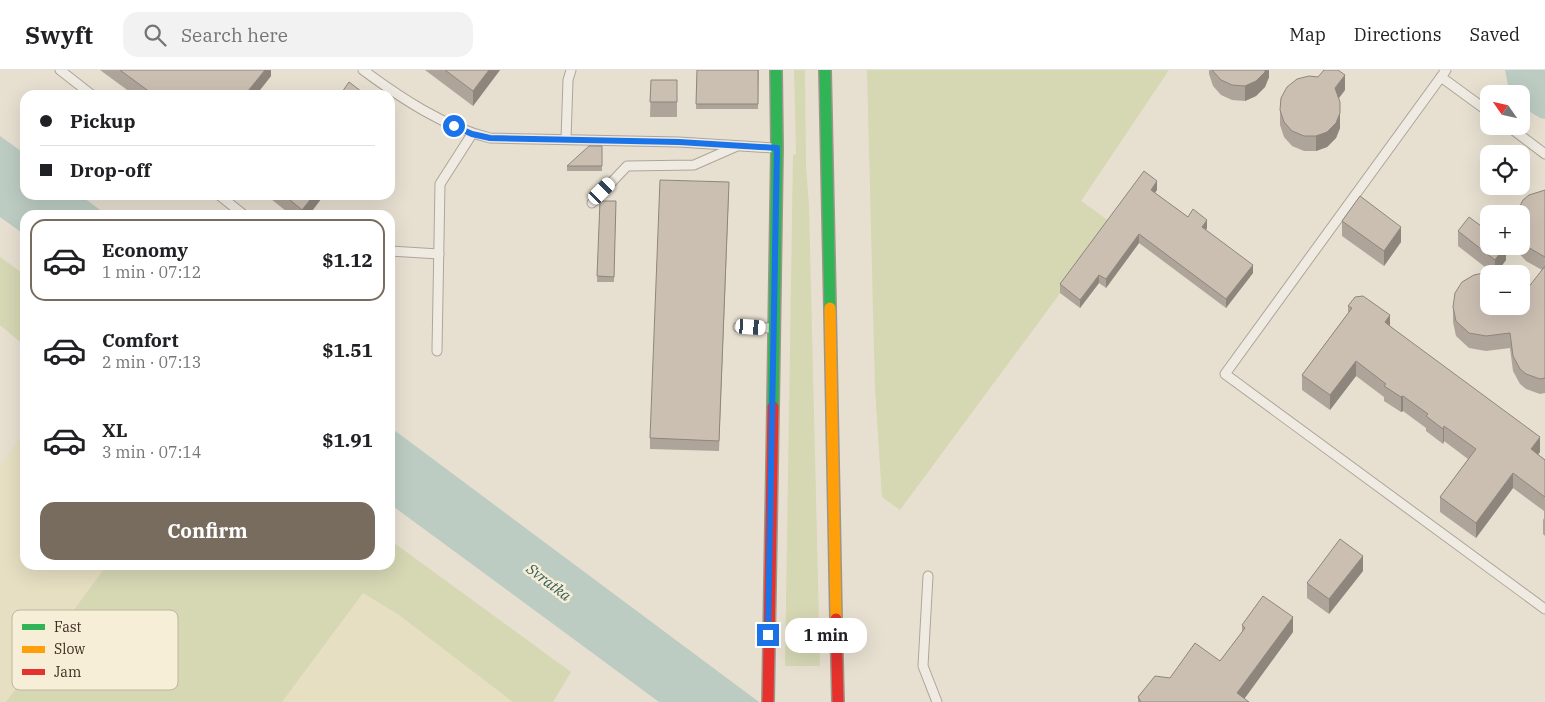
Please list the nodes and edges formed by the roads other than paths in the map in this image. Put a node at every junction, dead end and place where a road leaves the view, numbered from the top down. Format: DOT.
graph roads {
  1 [pos="60,70"];
  2 [pos="363,70"];
  3 [pos="571,70"];
  4 [pos="776,70"];
  5 [pos="825,70"];
  6 [pos="1443,73"];
  7 [pos="86,90"];
  8 [pos="390,90"];
  9 [pos="395,93"];
  10 [pos="1480,104"];
  11 [pos="472,134"];
  12 [pos="1520,135"];
  13 [pos="566,139"];
  14 [pos="738,146"];
  15 [pos="777,148"];
  16 [pos="1545,154"];
  17 [pos="225,200"];
  18 [pos="592,203"];
  19 [pos="238,210"];
  20 [pos="395,251"];
  21 [pos="439,254"];
  22 [pos="738,327"];
  23 [pos="774,328"];
  24 [pos="437,351"];
  25 [pos="928,576"];
  26 [pos="1545,610"];
  27 [pos="838,701"];
  28 [pos="768,702"];
  29 [pos="937,702"];
  1 -- 7 [label="lane"];
  2 -- 8 [label="lane"];
  3 -- 13 [label="lane"];
  4 -- 15 [label="street"];
  5 -- 27 [label="street"];
  6 -- 10 [label="lane"];
  6 -- 26 [label="lane"];
  9 -- 11 [label="lane"];
  11 -- 13 [label="lane"];
  11 -- 21 [label="lane"];
  12 -- 16 [label="lane"];
  13 -- 14 [label="lane"];
  14 -- 15 [label="lane"];
  14 -- 18 [label="lane"];
  15 -- 23 [label="street"];
  17 -- 19 [label="lane"];
  20 -- 21 [label="lane"];
  21 -- 24 [label="lane"];
  22 -- 23 [label="lane"];
  23 -- 28 [label="street"];
  25 -- 29 [label="lane"];
}
